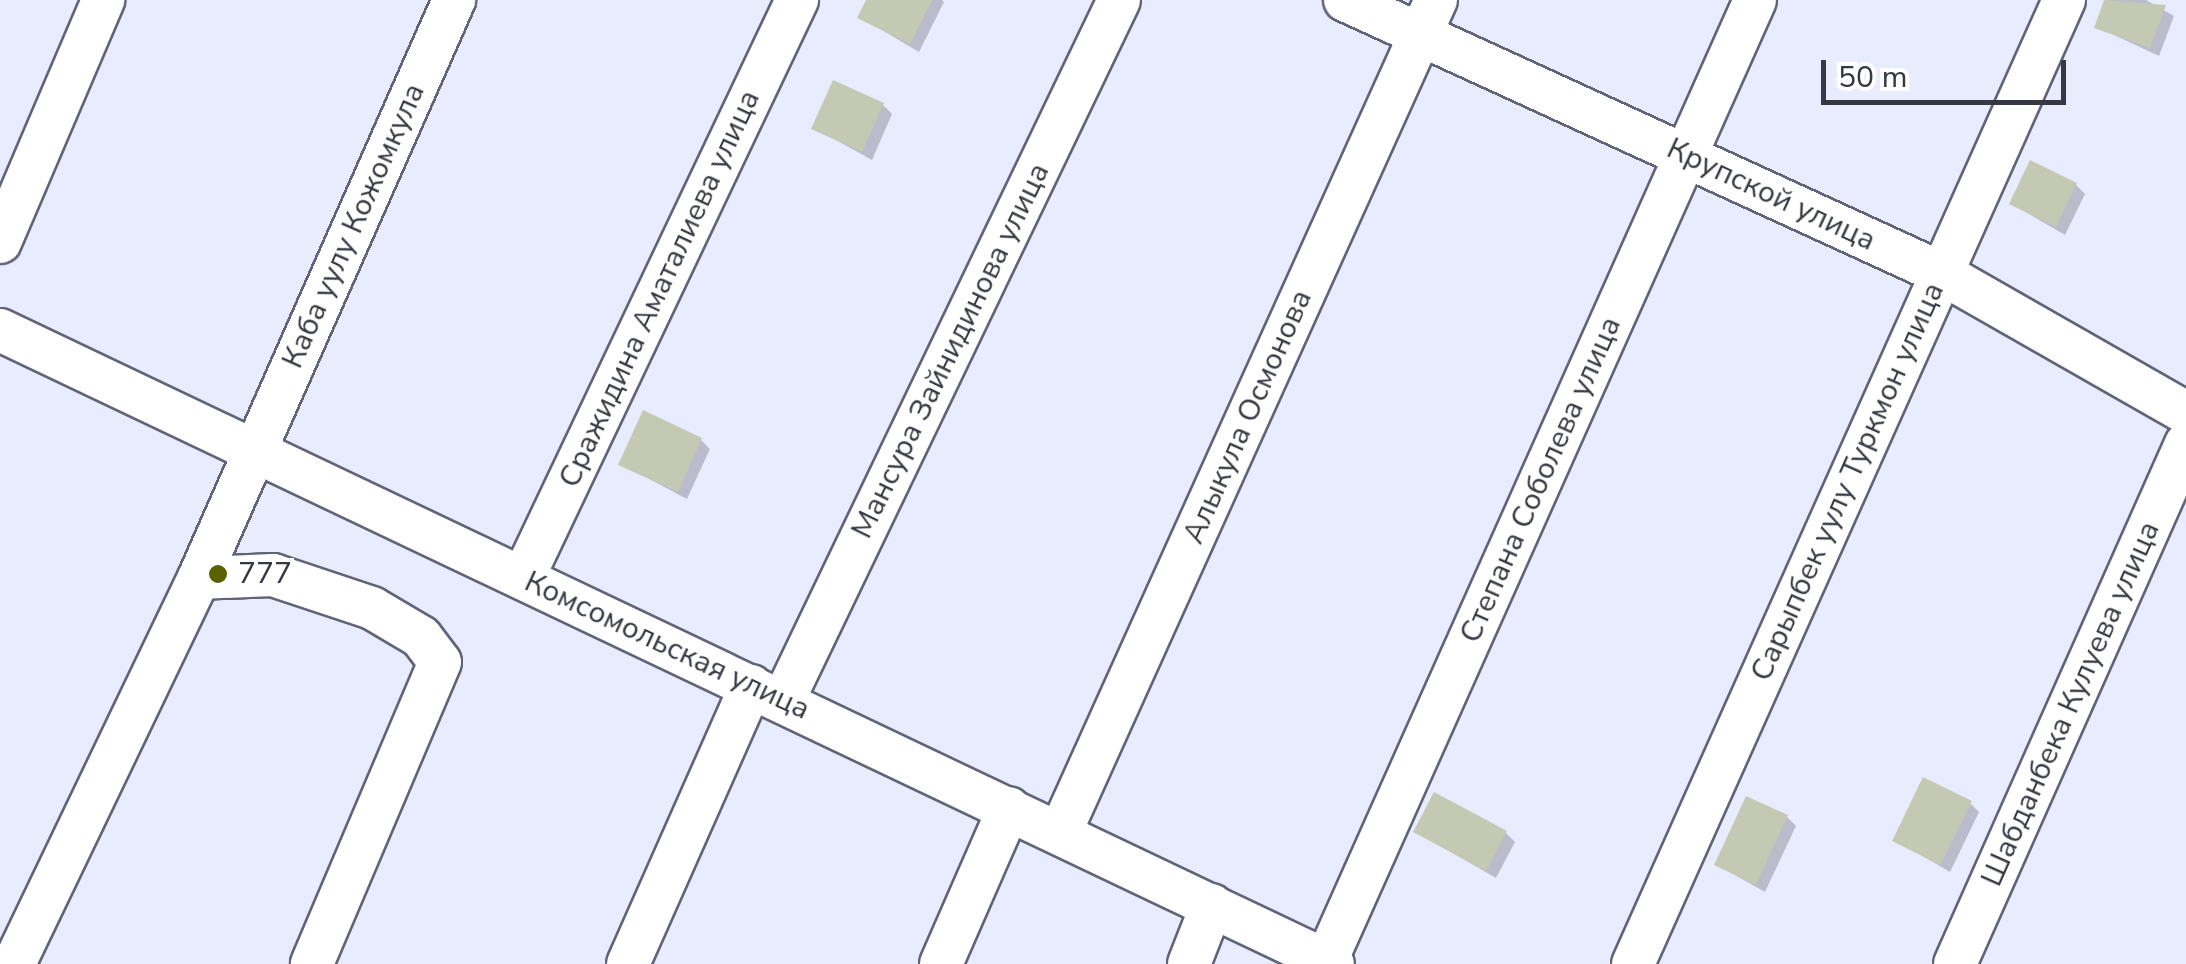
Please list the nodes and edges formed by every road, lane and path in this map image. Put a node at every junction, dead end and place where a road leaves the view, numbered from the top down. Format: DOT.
graph roads {
  1 [pos="103,0"];
  2 [pos="454,0"];
  3 [pos="797,0"];
  4 [pos="1119,0"];
  5 [pos="1345,0"];
  6 [pos="1755,0"];
  7 [pos="2064,0"];
  8 [pos="1428,17"];
  9 [pos="1686,156"];
  10 [pos="0,242"];
  11 [pos="1941,273"];
  12 [pos="0,330"];
  13 [pos="2186,413"];
  14 [pos="2186,444"];
  15 [pos="255,451"];
  16 [pos="199,578"];
  17 [pos="523,578"];
  18 [pos="767,694"];
  19 [pos="1009,808"];
  20 [pos="1060,833"];
  21 [pos="1212,905"];
  22 [pos="1330,962"];
  23 [pos="14,964"];
  24 [pos="312,964"];
  25 [pos="628,964"];
  26 [pos="940,964"];
  27 [pos="1189,964"];
  28 [pos="1634,964"];
  29 [pos="1955,964"];
  1 -- 10 [label="street"];
  2 -- 15 [label="street, Каба уулу Кожомкула"];
  3 -- 17 [label="street, Сражидина Аматалиева улица"];
  4 -- 18 [label="street, Мансура Зайнидинова улица"];
  5 -- 8 [label="street, Крупской улица"];
  6 -- 9 [label="street, Степана Соболева улица"];
  7 -- 11 [label="street, Сарыпбек уулу Туркмон улица"];
  8 -- 9 [label="street, Крупской улица"];
  8 -- 20 [label="street, Алыкула Осмонова"];
  9 -- 11 [label="street, Крупской улица"];
  9 -- 22 [label="street, Степана Соболева улица"];
  11 -- 13 [label="street, Крупской улица"];
  11 -- 28 [label="street, Сарыпбек уулу Туркмон улица"];
  12 -- 15 [label="street, Комсомольская улица"];
  14 -- 29 [label="street, Шабданбека Кулуева улица"];
  15 -- 16 [label="street, Каба уулу Кожомкула"];
  15 -- 17 [label="street, Комсомольская улица"];
  16 -- 23 [label="street, Каба уулу Кожомкула"];
  16 -- 24 [label="street"];
  17 -- 18 [label="street, Комсомольская улица"];
  18 -- 19 [label="street, Комсомольская улица"];
  18 -- 25 [label="street, Мансура Зайнидинова улица"];
  19 -- 20 [label="street, Комсомольская улица"];
  19 -- 26 [label="street"];
  20 -- 21 [label="street, Комсомольская улица"];
  21 -- 22 [label="street, Комсомольская улица"];
  21 -- 27 [label="street"];
}
